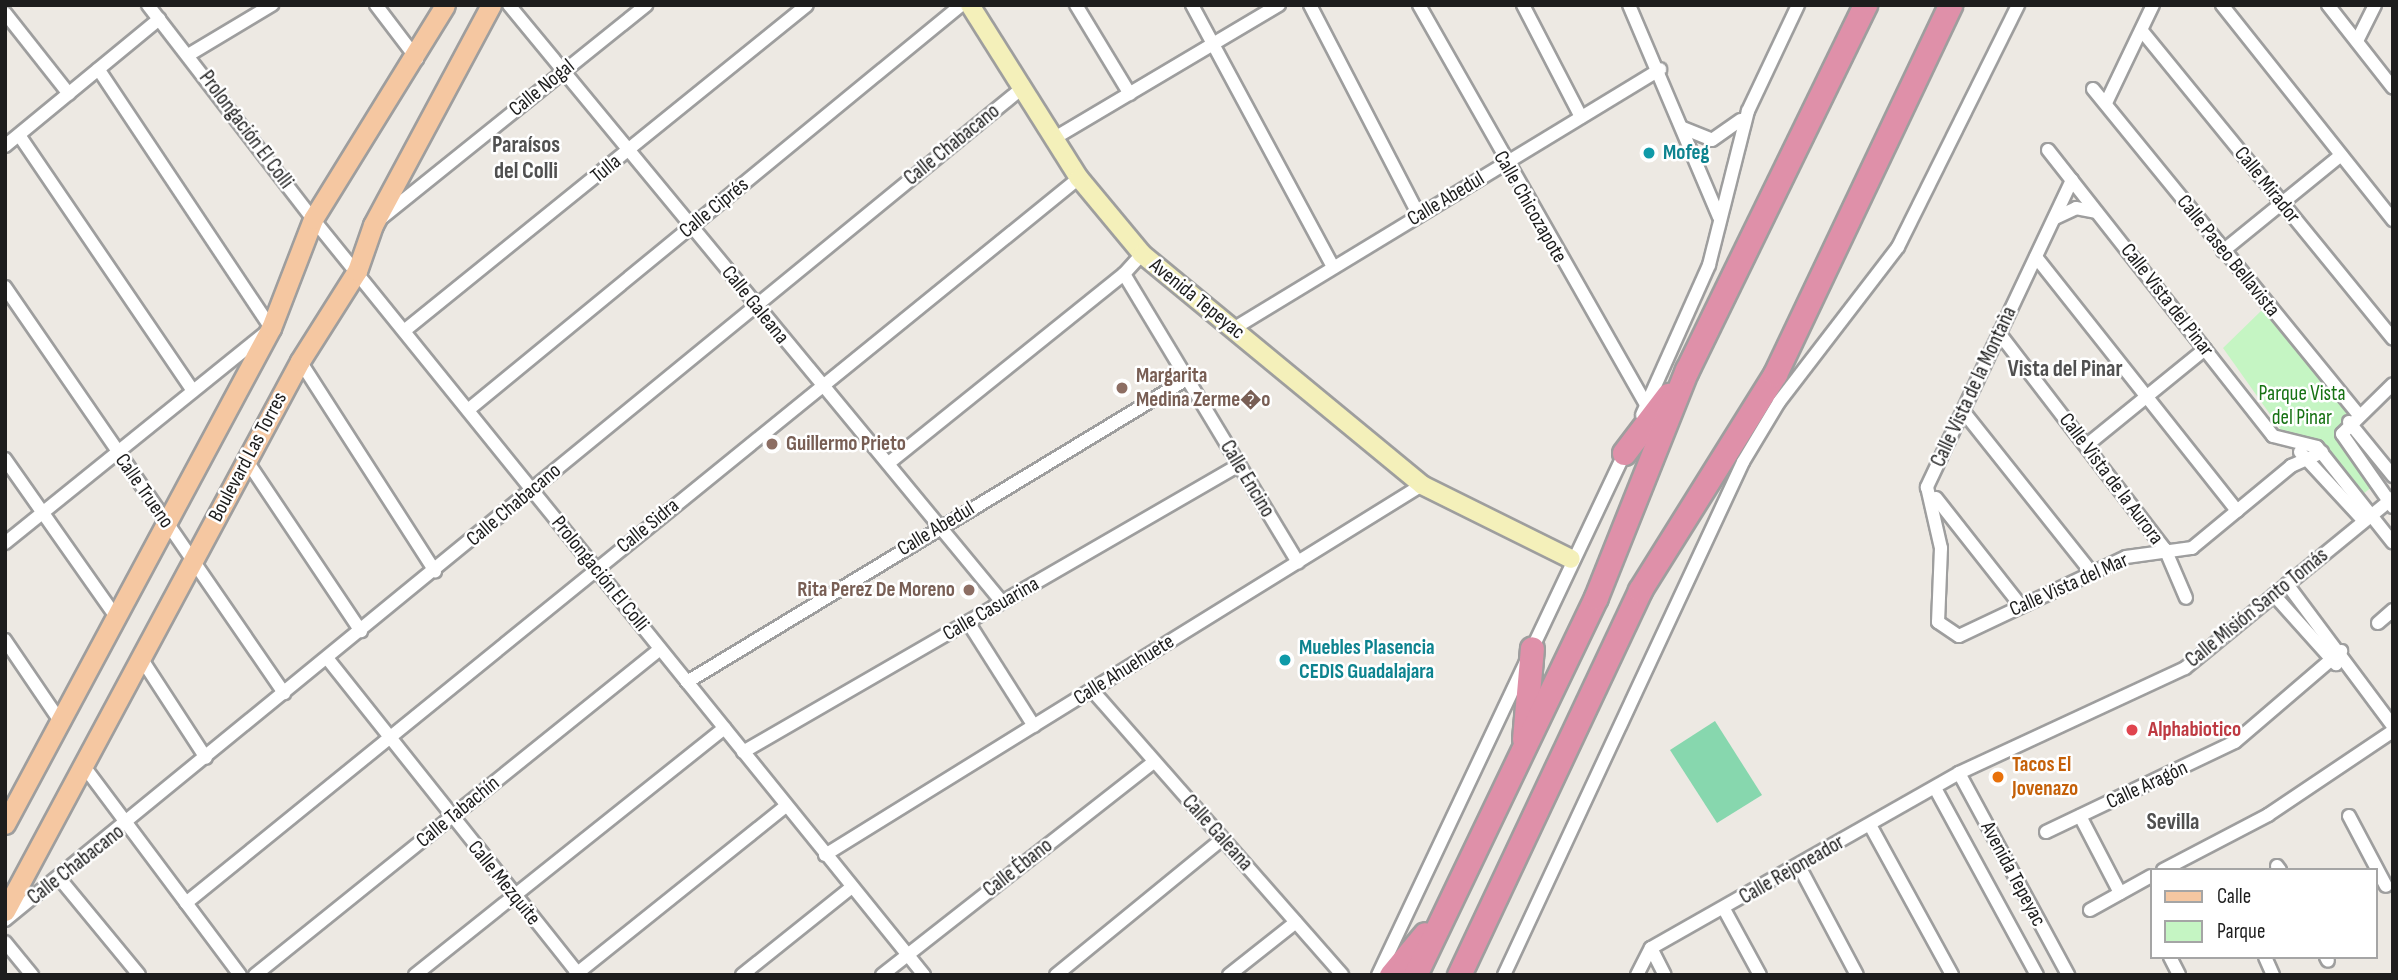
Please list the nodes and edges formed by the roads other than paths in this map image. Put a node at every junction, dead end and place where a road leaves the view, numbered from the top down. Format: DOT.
graph roads {
  1 [pos="148,5"];
  2 [pos="272,5"];
  3 [pos="376,5"];
  4 [pos="445,5"];
  5 [pos="491,5"];
  6 [pos="509,5"];
  7 [pos="807,5"];
  8 [pos="961,5"];
  9 [pos="970,5"];
  10 [pos="1076,5"];
  11 [pos="1192,5"];
  12 [pos="1279,5"];
  13 [pos="1310,5"];
  14 [pos="1419,5"];
  15 [pos="1523,5"];
  16 [pos="1629,5"];
  17 [pos="1798,5"];
  18 [pos="1848,5"];
  19 [pos="1865,5"];
  20 [pos="2018,5"];
  21 [pos="2153,5"];
  22 [pos="2222,5"];
  23 [pos="2328,5"];
  24 [pos="2375,5"];
  25 [pos="644,6"];
  26 [pos="1950,6"];
  27 [pos="5,13"];
  28 [pos="159,19"];
  29 [pos="2142,31"];
  30 [pos="2357,41"];
  31 [pos="1213,45"];
  32 [pos="190,54"];
  33 [pos="417,59"];
  34 [pos="99,69"];
  35 [pos="1660,69"];
  36 [pos="563,71"];
  37 [pos="2393,88"];
  38 [pos="1021,89"];
  39 [pos="2093,89"];
  40 [pos="69,94"];
  41 [pos="1130,94"];
  42 [pos="2106,103"];
  43 [pos="1810,110"];
  44 [pos="1748,111"];
  45 [pos="1581,117"];
  46 [pos="1681,126"];
  47 [pos="19,135"];
  48 [pos="1053,139"];
  49 [pos="5,146"];
  50 [pos="2048,150"];
  51 [pos="627,151"];
  52 [pos="2341,155"];
  53 [pos="1504,164"];
  54 [pos="1079,178"];
  55 [pos="2072,180"];
  56 [pos="2282,203"];
  57 [pos="1419,215"];
  58 [pos="2099,215"];
  59 [pos="1719,218"];
  60 [pos="2054,218"];
  61 [pos="313,219"];
  62 [pos="2393,220"];
  63 [pos="373,225"];
  64 [pos="692,226"];
  65 [pos="2223,251"];
  66 [pos="1142,254"];
  67 [pos="2036,257"];
  68 [pos="1333,268"];
  69 [pos="357,271"];
  70 [pos="1124,274"];
  71 [pos="5,287"];
  72 [pos="756,306"];
  73 [pos="271,328"];
  74 [pos="1233,329"];
  75 [pos="404,331"];
  76 [pos="1999,334"];
  77 [pos="2393,339"];
  78 [pos="2205,349"];
  79 [pos="300,360"];
  80 [pos="1687,370"];
  81 [pos="1187,379"];
  82 [pos="2393,384"];
  83 [pos="820,387"];
  84 [pos="192,390"];
  85 [pos="2147,398"];
  86 [pos="1647,406"];
  87 [pos="468,410"];
  88 [pos="1963,411"];
  89 [pos="2353,418"];
  90 [pos="2292,443"];
  91 [pos="2087,445"];
  92 [pos="116,452"];
  93 [pos="2322,452"];
  94 [pos="1624,453"];
  95 [pos="2305,457"];
  96 [pos="5,459"];
  97 [pos="247,461"];
  98 [pos="890,462"];
  99 [pos="1239,465"];
  100 [pos="2393,475"];
  101 [pos="1422,485"];
  102 [pos="1927,487"];
  103 [pos="532,489"];
  104 [pos="2392,502"];
  105 [pos="2237,511"];
  106 [pos="43,512"];
  107 [pos="2368,518"];
  108 [pos="167,523"];
  109 [pos="943,525"];
  110 [pos="5,543"];
  111 [pos="2393,543"];
  112 [pos="2165,550"];
  113 [pos="193,559"];
  114 [pos="1571,559"];
  115 [pos="1298,563"];
  116 [pos="596,569"];
  117 [pos="435,571"];
  118 [pos="2092,573"];
  119 [pos="2287,584"];
  120 [pos="2274,595"];
  121 [pos="2186,597"];
  122 [pos="1002,602"];
  123 [pos="2021,606"];
  124 [pos="2393,610"];
  125 [pos="116,617"];
  126 [pos="968,622"];
  127 [pos="2378,623"];
  128 [pos="361,631"];
  129 [pos="1955,637"];
  130 [pos="5,640"];
  131 [pos="1532,648"];
  132 [pos="660,649"];
  133 [pos="2341,651"];
  134 [pos="141,658"];
  135 [pos="327,658"];
  136 [pos="2330,661"];
  137 [pos="2348,670"];
  138 [pos="687,682"];
  139 [pos="1092,690"];
  140 [pos="285,693"];
  141 [pos="60,721"];
  142 [pos="1034,726"];
  143 [pos="724,728"];
  144 [pos="2393,728"];
  145 [pos="389,738"];
  146 [pos="743,752"];
  147 [pos="1523,755"];
  148 [pos="206,758"];
  149 [pos="1154,762"];
  150 [pos="83,765"];
  151 [pos="1959,773"];
  152 [pos="1934,788"];
  153 [pos="786,806"];
  154 [pos="2080,816"];
  155 [pos="2349,816"];
  156 [pos="451,817"];
  157 [pos="5,824"];
  158 [pos="127,824"];
  159 [pos="1870,825"];
  160 [pos="2046,832"];
  161 [pos="1222,838"];
  162 [pos="825,855"];
  163 [pos="1799,866"];
  164 [pos="2167,868"];
  165 [pos="2375,868"];
  166 [pos="2377,871"];
  167 [pos="2150,877"];
  168 [pos="60,879"];
  169 [pos="852,887"];
  170 [pos="2385,887"];
  171 [pos="2120,893"];
  172 [pos="515,895"];
  173 [pos="186,902"];
  174 [pos="1449,904"];
  175 [pos="1724,909"];
  176 [pos="2090,910"];
  177 [pos="5,911"];
  178 [pos="1487,913"];
  179 [pos="5,920"];
  180 [pos="1296,922"];
  181 [pos="5,942"];
  182 [pos="1651,948"];
  183 [pos="908,954"];
  184 [pos="2171,959"];
  185 [pos="2266,959"];
  186 [pos="577,974"];
  187 [pos="32,975"];
  188 [pos="139,975"];
  189 [pos="240,975"];
  190 [pos="256,975"];
  191 [pos="415,975"];
  192 [pos="742,975"];
  193 [pos="882,975"];
  194 [pos="924,975"];
  195 [pos="1056,975"];
  196 [pos="1229,975"];
  197 [pos="1342,975"];
  198 [pos="1378,975"];
  199 [pos="1391,975"];
  200 [pos="1415,975"];
  201 [pos="1459,975"];
  202 [pos="1476,975"];
  203 [pos="1504,975"];
  204 [pos="1637,975"];
  205 [pos="1665,975"];
  206 [pos="1760,975"];
  207 [pos="1857,975"];
  208 [pos="1952,975"];
  209 [pos="2037,975"];
  210 [pos="2068,975"];
  211 [pos="2179,975"];
  212 [pos="2273,975"];
  1 -- 28 [label="street, Prolongación El Colli"];
  2 -- 32 [label="street"];
  3 -- 33 [label="street"];
  4 -- 33 [label="main road, Boulevard Las Torres"];
  5 -- 63 [label="main road, Boulevard Las Torres"];
  6 -- 36 [label="street, Calle Galeana"];
  7 -- 51 [label="street, Tulla"];
  8 -- 64 [label="street, Calle Ciprés"];
  9 -- 38 [label="street, Avenida Tepeyac"];
  10 -- 41 [label="street"];
  11 -- 31 [label="street"];
  12 -- 31 [label="street"];
  13 -- 57 [label="street"];
  14 -- 53 [label="street, Calle Chicozapote"];
  15 -- 45 [label="street"];
  16 -- 35 [label="street"];
  17 -- 44 [label="street"];
  18 -- 43 [label="highway"];
  19 -- 43 [label="highway"];
  20 -- 203 [label="street"];
  21 -- 29 [label="street"];
  22 -- 52 [label="street"];
  23 -- 30 [label="street"];
  24 -- 30 [label="street"];
  25 -- 36 [label="street, Calle Nogal"];
  26 -- 178 [label="highway"];
  27 -- 40 [label="street"];
  28 -- 32 [label="street, Prolongación El Colli"];
  28 -- 34 [label="street"];
  29 -- 42 [label="street"];
  29 -- 56 [label="street, Calle Mirador"];
  30 -- 37 [label="street"];
  31 -- 41 [label="street"];
  31 -- 68 [label="street"];
  32 -- 61 [label="street, Prolongación El Colli"];
  33 -- 61 [label="main road, Boulevard Las Torres"];
  34 -- 40 [label="street"];
  34 -- 73 [label="street"];
  35 -- 45 [label="street, Calle Abedul"];
  35 -- 46 [label="street"];
  36 -- 51 [label="street, Calle Galeana"];
  36 -- 63 [label="street, Calle Nogal"];
  38 -- 48 [label="street, Avenida Tepeyac"];
  38 -- 72 [label="street, Calle Chabacano"];
  39 -- 42 [label="street, Calle Paseo Bellavista"];
  40 -- 47 [label="street"];
  41 -- 48 [label="street"];
  42 -- 65 [label="street, Calle Paseo Bellavista"];
  43 -- 80 [label="highway"];
  44 -- 46 [label="street"];
  44 -- 59 [label="street"];
  45 -- 53 [label="street, Calle Abedul"];
  46 -- 59 [label="street"];
  47 -- 49 [label="street"];
  47 -- 84 [label="street"];
  48 -- 54 [label="street, Avenida Tepeyac"];
  50 -- 55 [label="street, Calle Vista del Pinar"];
  51 -- 64 [label="street, Calle Galeana"];
  51 -- 75 [label="street, Tulla"];
  52 -- 56 [label="street"];
  52 -- 62 [label="street"];
  53 -- 57 [label="street, Calle Abedul"];
  53 -- 86 [label="street, Calle Chicozapote"];
  54 -- 66 [label="street, Avenida Tepeyac"];
  54 -- 83 [label="street, Calle Sidra"];
  55 -- 58 [label="street, Calle Vista del Pinar"];
  55 -- 60 [label="street, Calle Vista de la Montaña"];
  56 -- 65 [label="street"];
  56 -- 77 [label="street, Calle Mirador"];
  57 -- 68 [label="street, Calle Abedul"];
  58 -- 60 [label="street"];
  58 -- 78 [label="street, Calle Vista del Pinar"];
  59 -- 86 [label="street"];
  60 -- 67 [label="street, Calle Vista de la Montaña"];
  61 -- 69 [label="street, Prolongación El Colli"];
  61 -- 73 [label="main road, Boulevard Las Torres"];
  63 -- 69 [label="main road, Boulevard Las Torres"];
  64 -- 72 [label="street, Calle Galeana"];
  64 -- 87 [label="street, Calle Ciprés"];
  65 -- 89 [label="street, Calle Paseo Bellavista"];
  66 -- 70 [label="street"];
  66 -- 74 [label="street, Avenida Tepeyac"];
  67 -- 76 [label="street, Calle Vista de la Montaña"];
  67 -- 85 [label="street"];
  68 -- 74 [label="street, Calle Abedul"];
  69 -- 75 [label="street, Prolongación El Colli"];
  69 -- 79 [label="main road, Boulevard Las Torres"];
  70 -- 81 [label="street, Calle Encino"];
  70 -- 98 [label="street"];
  71 -- 92 [label="street, Calle Trueno"];
  72 -- 83 [label="street, Calle Galeana"];
  72 -- 103 [label="street, Calle Chabacano"];
  73 -- 84 [label="street"];
  73 -- 108 [label="main road, Boulevard Las Torres"];
  74 -- 101 [label="street, Avenida Tepeyac"];
  75 -- 87 [label="street, Prolongación El Colli"];
  76 -- 88 [label="street, Calle Vista de la Montaña"];
  76 -- 91 [label="street, Calle Vista de la Aurora"];
  78 -- 85 [label="street"];
  78 -- 90 [label="street, Calle Vista del Pinar"];
  79 -- 97 [label="main road, Boulevard Las Torres"];
  79 -- 117 [label="street"];
  80 -- 94 [label="highway"];
  80 -- 147 [label="highway"];
  81 -- 99 [label="street, Calle Encino"];
  81 -- 109 [label="street, Calle Abedul"];
  82 -- 89 [label="street"];
  83 -- 98 [label="street, Calle Galeana"];
  83 -- 116 [label="street, Calle Sidra"];
  84 -- 92 [label="street"];
  85 -- 91 [label="street"];
  85 -- 105 [label="street"];
  86 -- 94 [label="street"];
  87 -- 103 [label="street, Prolongación El Colli"];
  88 -- 102 [label="street, Calle Vista de la Montaña"];
  88 -- 118 [label="street"];
  89 -- 100 [label="street, Calle Paseo Bellavista"];
  89 -- 104 [label="street, Calle Paseo Bellavista"];
  90 -- 93 [label="street, Calle Vista del Pinar"];
  90 -- 95 [label="street, Calle Vista del Pinar"];
  91 -- 112 [label="street, Calle Vista de la Aurora"];
  92 -- 106 [label="street"];
  92 -- 108 [label="street, Calle Trueno"];
  93 -- 95 [label="street, Calle Vista del Mar"];
  93 -- 107 [label="street"];
  94 -- 114 [label="street"];
  95 -- 105 [label="street, Calle Vista del Mar"];
  95 -- 107 [label="street, Calle Vista del Pinar"];
  96 -- 106 [label="street"];
  97 -- 113 [label="main road, Boulevard Las Torres"];
  97 -- 128 [label="street"];
  98 -- 109 [label="street, Calle Galeana"];
  99 -- 115 [label="street, Calle Encino"];
  99 -- 122 [label="street, Calle Casuarina"];
  101 -- 114 [label="street, Avenida Tepeyac"];
  101 -- 115 [label="street, Calle Ahuehuete"];
  102 -- 123 [label="street"];
  102 -- 129 [label="street, Calle Vista de la Montaña"];
  103 -- 116 [label="street, Prolongación El Colli"];
  103 -- 117 [label="street, Calle Chabacano"];
  104 -- 107 [label="street, Calle Misión Santo Tomás"];
  105 -- 112 [label="street, Calle Vista del Mar"];
  106 -- 110 [label="street"];
  106 -- 125 [label="street"];
  107 -- 111 [label="street"];
  107 -- 119 [label="street, Calle Misión Santo Tomás"];
  108 -- 113 [label="street, Calle Trueno"];
  108 -- 125 [label="main road, Boulevard Las Torres"];
  109 -- 122 [label="street, Calle Galeana"];
  109 -- 138 [label="street, Calle Abedul"];
  112 -- 118 [label="street, Calle Vista del Mar"];
  112 -- 121 [label="street, Calle Vista de la Aurora"];
  113 -- 134 [label="main road, Boulevard Las Torres"];
  113 -- 140 [label="street, Calle Trueno"];
  114 -- 131 [label="street"];
  115 -- 139 [label="street, Calle Ahuehuete"];
  116 -- 132 [label="street, Prolongación El Colli"];
  116 -- 145 [label="street, Calle Sidra"];
  117 -- 128 [label="street, Calle Chabacano"];
  118 -- 123 [label="street, Calle Vista del Mar"];
  119 -- 120 [label="street, Calle Misión Santo Tomás"];
  119 -- 133 [label="street"];
  120 -- 136 [label="street"];
  120 -- 151 [label="street, Calle Misión Santo Tomás"];
  122 -- 126 [label="street, Calle Casuarina"];
  123 -- 129 [label="street, Calle Vista del Mar"];
  124 -- 127 [label="street"];
  125 -- 141 [label="main road, Boulevard Las Torres"];
  126 -- 142 [label="street"];
  126 -- 146 [label="street, Calle Casuarina"];
  128 -- 135 [label="street, Calle Chabacano"];
  130 -- 141 [label="street"];
  131 -- 147 [label="highway"];
  131 -- 198 [label="street"];
  132 -- 138 [label="street, Prolongación El Colli"];
  132 -- 156 [label="street, Calle Tabachín"];
  133 -- 136 [label="street, Calle Aragón"];
  133 -- 137 [label="street"];
  134 -- 148 [label="street"];
  134 -- 150 [label="main road, Boulevard Las Torres"];
  135 -- 140 [label="street, Calle Chabacano"];
  135 -- 145 [label="street, Calle Mezquite"];
  136 -- 137 [label="street"];
  136 -- 154 [label="street, Calle Aragón"];
  137 -- 144 [label="street"];
  138 -- 143 [label="street, Prolongación El Colli"];
  139 -- 142 [label="street, Calle Ahuehuete"];
  139 -- 149 [label="street, Calle Galeana"];
  140 -- 148 [label="street, Calle Chabacano"];
  141 -- 157 [label="main road, Boulevard Las Torres"];
  142 -- 162 [label="street, Calle Ahuehuete"];
  143 -- 146 [label="street, Prolongación El Colli"];
  143 -- 172 [label="street"];
  144 -- 164 [label="street"];
  145 -- 156 [label="street, Calle Mezquite"];
  145 -- 173 [label="street, Calle Sidra"];
  146 -- 153 [label="street, Prolongación El Colli"];
  147 -- 174 [label="highway"];
  148 -- 158 [label="street, Calle Chabacano"];
  149 -- 161 [label="street, Calle Galeana"];
  149 -- 183 [label="street, Calle Ébano"];
  150 -- 158 [label="street"];
  150 -- 177 [label="main road, Boulevard Las Torres"];
  151 -- 152 [label="street, Calle Rejoneador"];
  151 -- 210 [label="street, Avenida Tepeyac"];
  152 -- 159 [label="street, Calle Rejoneador"];
  152 -- 209 [label="street, Avenida Tepeyac"];
  153 -- 162 [label="street, Prolongación El Colli"];
  153 -- 186 [label="street"];
  154 -- 160 [label="street, Calle Aragón"];
  154 -- 171 [label="street"];
  155 -- 165 [label="street"];
  156 -- 172 [label="street, Calle Mezquite"];
  156 -- 190 [label="street, Calle Tabachín"];
  158 -- 168 [label="street, Calle Chabacano"];
  158 -- 173 [label="street"];
  159 -- 163 [label="street, Calle Rejoneador"];
  159 -- 208 [label="street"];
  161 -- 180 [label="street, Calle Galeana"];
  161 -- 195 [label="street"];
  162 -- 169 [label="street, Prolongación El Colli"];
  163 -- 175 [label="street, Calle Rejoneador"];
  163 -- 207 [label="street"];
  166 -- 170 [label="street"];
  167 -- 171 [label="street"];
  168 -- 179 [label="street, Calle Chabacano"];
  168 -- 188 [label="street"];
  169 -- 183 [label="street, Prolongación El Colli"];
  169 -- 192 [label="street"];
  171 -- 176 [label="street"];
  172 -- 186 [label="street, Calle Mezquite"];
  172 -- 191 [label="street"];
  173 -- 189 [label="street"];
  174 -- 199 [label="highway"];
  174 -- 200 [label="highway"];
  175 -- 182 [label="street, Calle Rejoneador"];
  175 -- 206 [label="street"];
  178 -- 201 [label="highway"];
  178 -- 202 [label="highway"];
  180 -- 196 [label="street"];
  180 -- 197 [label="street, Calle Galeana"];
  181 -- 187 [label="street"];
  182 -- 204 [label="street"];
  182 -- 205 [label="street"];
  183 -- 193 [label="street, Calle Ébano"];
  183 -- 194 [label="street, Prolongación El Colli"];
  184 -- 211 [label="street"];
  185 -- 212 [label="street"];
}
